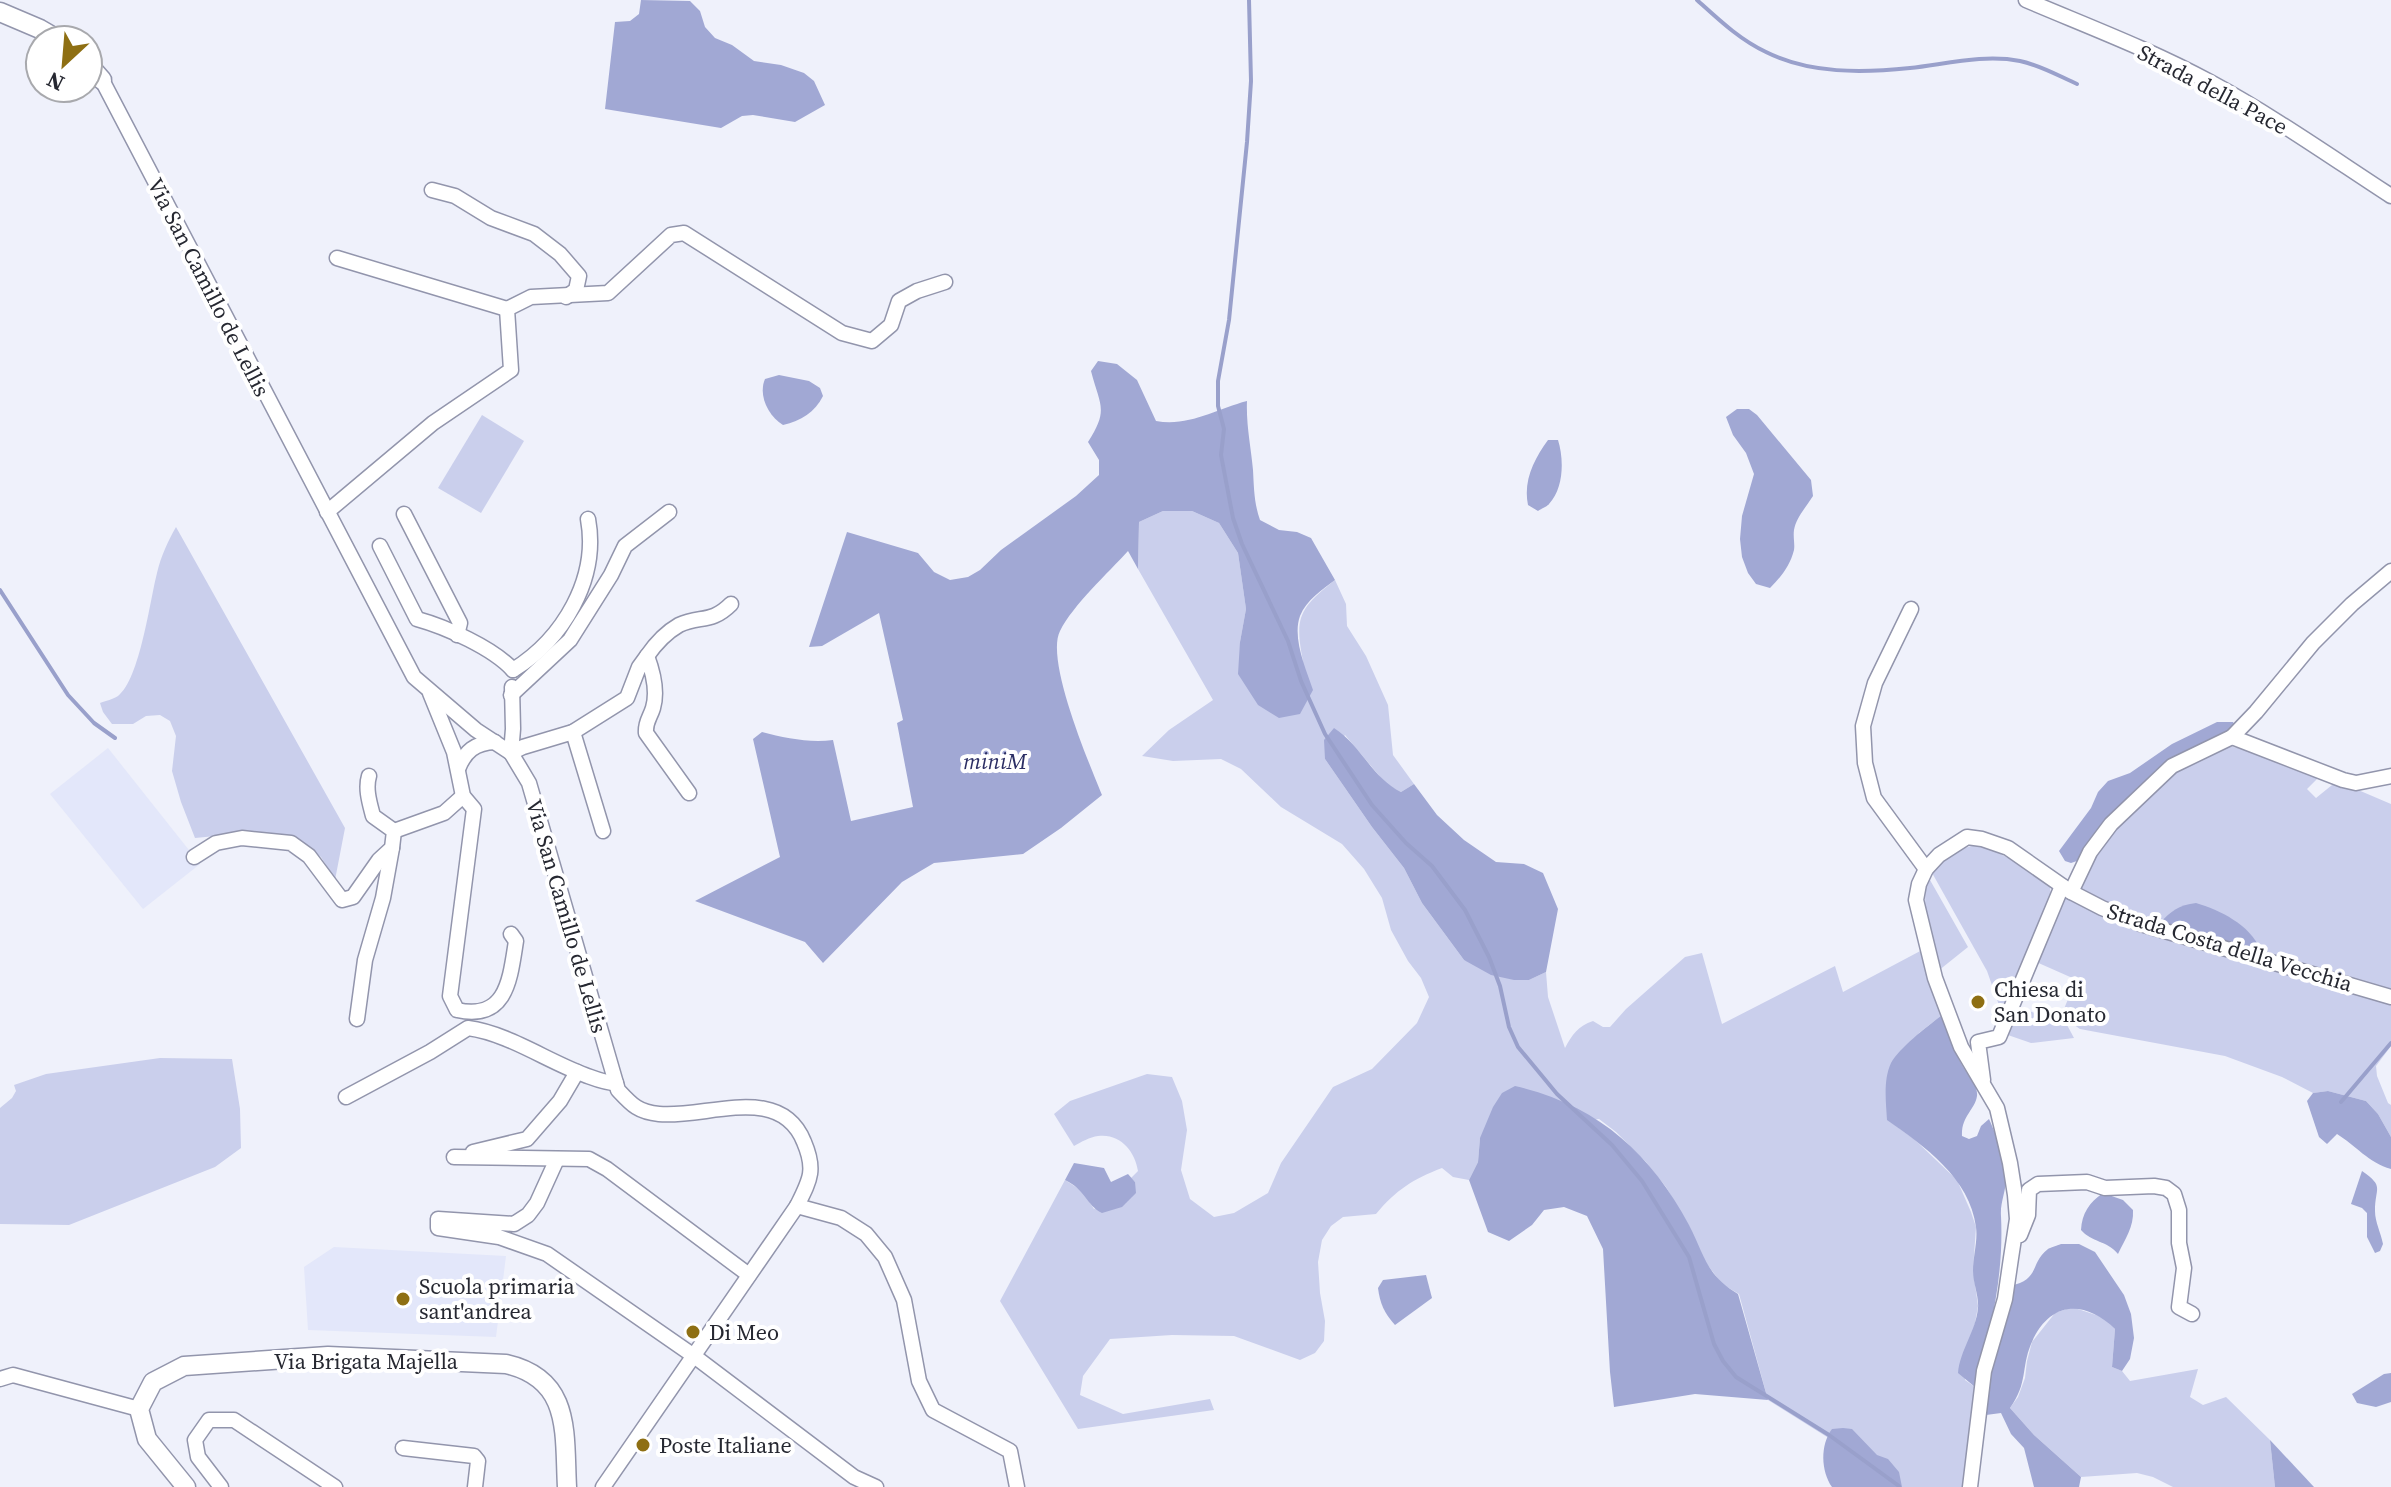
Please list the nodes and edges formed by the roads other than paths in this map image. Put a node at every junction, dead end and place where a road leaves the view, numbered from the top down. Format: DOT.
graph roads {
  1 [pos="2026,0"];
  2 [pos="0,12"];
  3 [pos="28,24"];
  4 [pos="104,84"];
  5 [pos="432,190"];
  6 [pos="2391,196"];
  7 [pos="337,258"];
  8 [pos="945,282"];
  9 [pos="566,297"];
  10 [pos="507,309"];
  11 [pos="327,512"];
  12 [pos="669,512"];
  13 [pos="404,514"];
  14 [pos="588,519"];
  15 [pos="380,546"];
  16 [pos="2391,571"];
  17 [pos="731,604"];
  18 [pos="1911,609"];
  19 [pos="457,635"];
  20 [pos="647,656"];
  21 [pos="513,670"];
  22 [pos="429,689"];
  23 [pos="511,695"];
  24 [pos="471,725"];
  25 [pos="573,732"];
  26 [pos="2232,737"];
  27 [pos="495,742"];
  28 [pos="454,752"];
  29 [pos="511,753"];
  30 [pos="458,769"];
  31 [pos="369,776"];
  32 [pos="2391,776"];
  33 [pos="689,793"];
  34 [pos="463,796"];
  35 [pos="394,831"];
  36 [pos="603,831"];
  37 [pos="392,848"];
  38 [pos="194,857"];
  39 [pos="1926,869"];
  40 [pos="2066,889"];
  41 [pos="511,934"];
  42 [pos="2391,997"];
  43 [pos="357,1019"];
  44 [pos="577,1072"];
  45 [pos="616,1083"];
  46 [pos="1984,1086"];
  47 [pos="346,1097"];
  48 [pos="557,1159"];
  49 [pos="797,1206"];
  50 [pos="2011,1258"];
  51 [pos="749,1275"];
  52 [pos="2192,1314"];
  53 [pos="694,1356"];
  54 [pos="0,1379"];
  55 [pos="139,1409"];
  56 [pos="403,1448"];
  57 [pos="186,1487"];
  58 [pos="221,1487"];
  59 [pos="335,1487"];
  60 [pos="475,1487"];
  61 [pos="567,1487"];
  62 [pos="603,1487"];
  63 [pos="876,1487"];
  64 [pos="1017,1487"];
  65 [pos="1970,1487"];
  1 -- 6 [label="street, Strada della Pace"];
  2 -- 3 [label="main road"];
  4 -- 11 [label="street, Via San Camillo de Lellis"];
  5 -- 9 [label="street"];
  7 -- 10 [label="street"];
  8 -- 9 [label="street"];
  9 -- 10 [label="street"];
  10 -- 11 [label="street"];
  11 -- 22 [label="street, Via San Camillo de Lellis"];
  12 -- 23 [label="street"];
  13 -- 19 [label="street"];
  14 -- 21 [label="street"];
  15 -- 19 [label="street"];
  16 -- 26 [label="street"];
  17 -- 20 [label="street"];
  18 -- 39 [label="street"];
  19 -- 21 [label="street"];
  20 -- 25 [label="street"];
  20 -- 33 [label="street"];
  21 -- 23 [label="street"];
  22 -- 24 [label="street, Via San Camillo de Lellis"];
  22 -- 28 [label="street, Via San Camillo de Lellis"];
  23 -- 29 [label="street"];
  24 -- 27 [label="street, Via San Camillo de Lellis"];
  24 -- 28 [label="street"];
  24 -- 30 [label="street"];
  25 -- 29 [label="street"];
  25 -- 36 [label="street"];
  26 -- 32 [label="street"];
  26 -- 40 [label="street"];
  27 -- 29 [label="street, Via San Camillo de Lellis"];
  27 -- 30 [label="street"];
  28 -- 30 [label="street, Via San Camillo de Lellis"];
  29 -- 45 [label="street, Via San Camillo de Lellis"];
  30 -- 34 [label="street, Via San Camillo de Lellis"];
  31 -- 35 [label="street"];
  34 -- 35 [label="street"];
  34 -- 41 [label="street, Via San Camillo de Lellis"];
  35 -- 37 [label="street"];
  37 -- 38 [label="street"];
  37 -- 43 [label="street"];
  39 -- 40 [label="street, Strada Costa della Vecchia"];
  39 -- 46 [label="street"];
  40 -- 42 [label="street, Strada Costa della Vecchia"];
  40 -- 46 [label="street"];
  44 -- 45 [label="street"];
  44 -- 47 [label="street"];
  44 -- 48 [label="street"];
  45 -- 49 [label="street, Via San Camillo de Lellis"];
  46 -- 50 [label="street"];
  48 -- 51 [label="street"];
  48 -- 53 [label="street"];
  49 -- 51 [label="street, Via San Camillo de Lellis"];
  49 -- 64 [label="street"];
  50 -- 52 [label="street"];
  50 -- 65 [label="street"];
  51 -- 53 [label="street, Via San Camillo de Lellis"];
  53 -- 62 [label="street, Via San Camillo de Lellis"];
  53 -- 63 [label="street"];
  54 -- 55 [label="street"];
  55 -- 57 [label="main road"];
  55 -- 61 [label="main road, Via Brigata Majella"];
  56 -- 60 [label="street"];
  58 -- 59 [label="street"];
}
